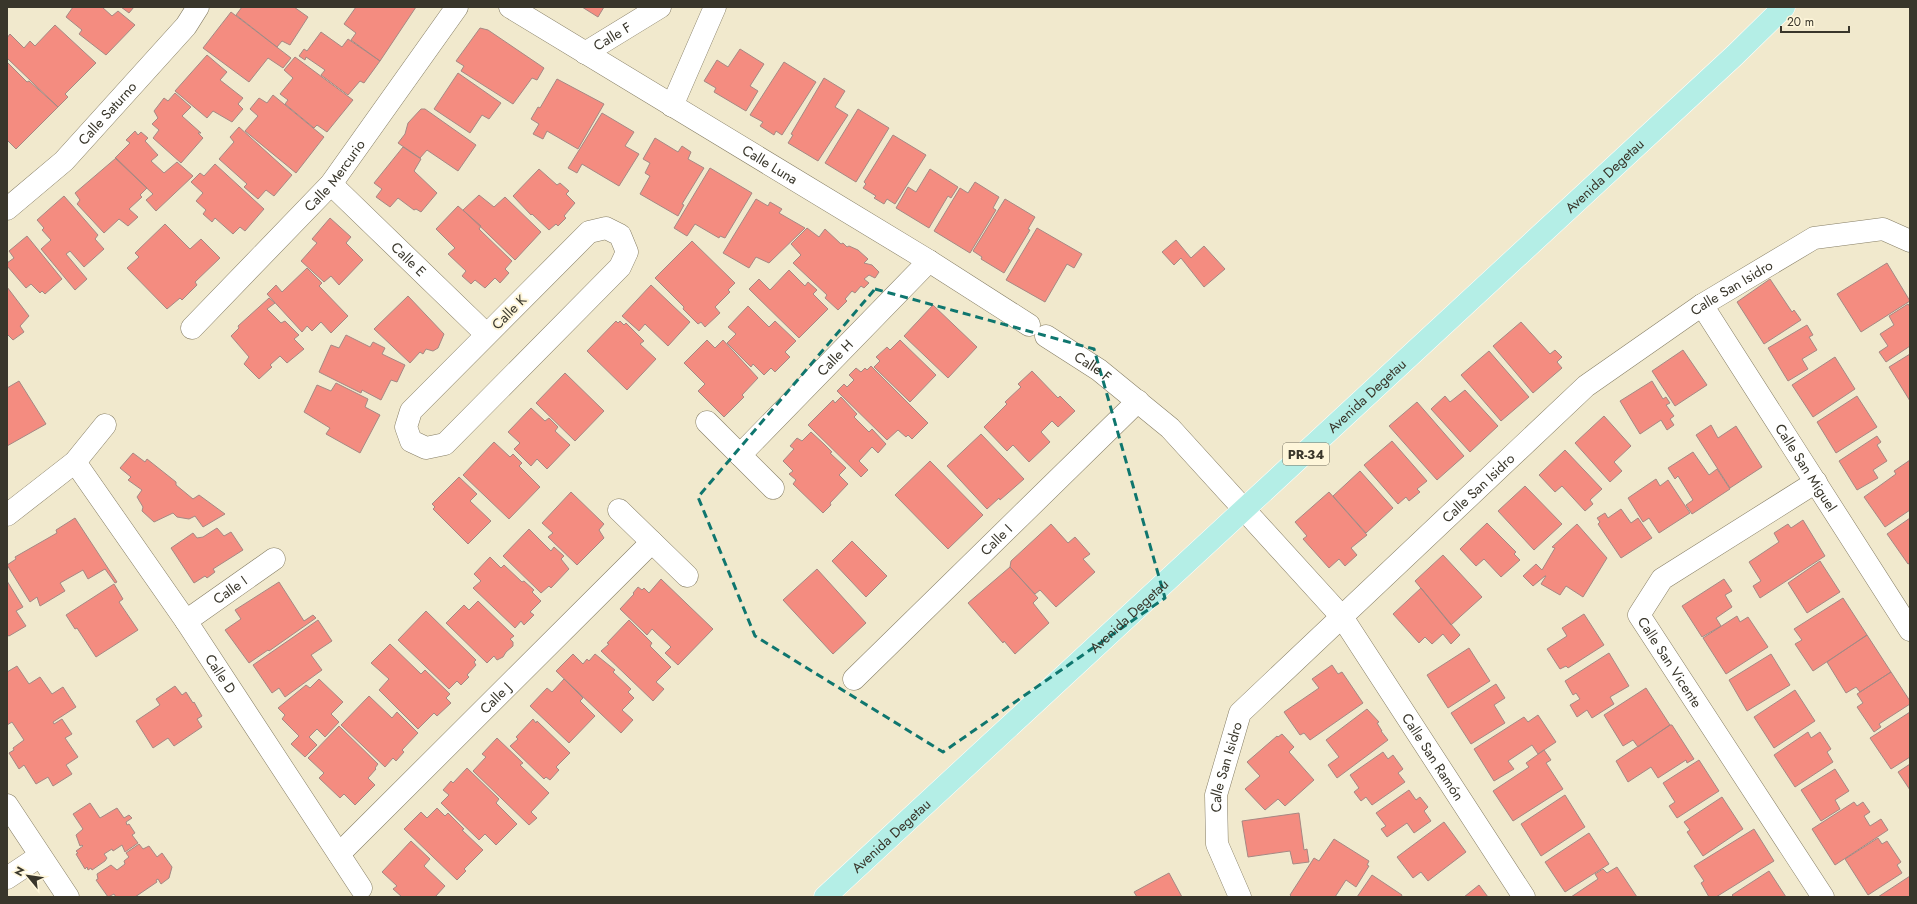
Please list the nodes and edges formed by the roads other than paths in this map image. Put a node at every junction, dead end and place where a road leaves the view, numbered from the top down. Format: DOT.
graph roads {
  1 [pos="198,7"];
  2 [pos="457,7"];
  3 [pos="510,7"];
  4 [pos="660,7"];
  5 [pos="715,7"];
  6 [pos="1784,7"];
  7 [pos="585,53"];
  8 [pos="672,106"];
  9 [pos="331,184"];
  10 [pos="7,209"];
  11 [pos="1910,241"];
  12 [pos="929,261"];
  13 [pos="1702,304"];
  14 [pos="192,328"];
  15 [pos="1037,330"];
  16 [pos="486,334"];
  17 [pos="1138,401"];
  18 [pos="707,422"];
  19 [pos="105,425"];
  20 [pos="740,456"];
  21 [pos="75,462"];
  22 [pos="1816,482"];
  23 [pos="773,488"];
  24 [pos="619,510"];
  25 [pos="1245,511"];
  26 [pos="7,515"];
  27 [pos="652,542"];
  28 [pos="274,559"];
  29 [pos="687,576"];
  30 [pos="1342,617"];
  31 [pos="186,621"];
  32 [pos="1910,630"];
  33 [pos="854,679"];
  34 [pos="7,805"];
  35 [pos="339,854"];
  36 [pos="40,856"];
  37 [pos="7,878"];
  38 [pos="361,888"];
  39 [pos="68,897"];
  40 [pos="825,897"];
  41 [pos="1240,897"];
  42 [pos="1524,897"];
  43 [pos="1823,897"];
  1 -- 10 [label="street, Calle Saturno"];
  2 -- 9 [label="street, Calle Mercurio"];
  3 -- 7 [label="street, Calle Luna"];
  4 -- 7 [label="street, Calle F"];
  5 -- 8 [label="street"];
  6 -- 25 [label="main road, Avenida Degetau / PR-34"];
  7 -- 8 [label="street, Calle Luna"];
  8 -- 12 [label="street, Calle Luna"];
  9 -- 14 [label="street, Calle Mercurio"];
  9 -- 16 [label="street, Calle E"];
  11 -- 13 [label="street, Calle San Isidro"];
  12 -- 15 [label="street, Calle Luna"];
  12 -- 20 [label="street, Calle H"];
  13 -- 22 [label="street, Calle San Miguel"];
  13 -- 30 [label="street, Calle San Isidro"];
  15 -- 17 [label="street, Calle F"];
  16 -- 16 [label="street, Calle K"];
  17 -- 25 [label="street, Calle F"];
  17 -- 33 [label="street, Calle I"];
  18 -- 20 [label="street"];
  19 -- 21 [label="street"];
  20 -- 23 [label="street"];
  21 -- 26 [label="street"];
  21 -- 31 [label="street, Calle D"];
  22 -- 32 [label="street, Calle San Miguel"];
  22 -- 43 [label="street, Calle San Vicente"];
  24 -- 27 [label="street"];
  25 -- 30 [label="street, Calle San Ramón"];
  25 -- 40 [label="main road, Avenida Degetau / PR-34"];
  27 -- 29 [label="street"];
  27 -- 35 [label="street, Calle J"];
  28 -- 31 [label="street, Calle I"];
  30 -- 41 [label="street, Calle San Isidro"];
  30 -- 42 [label="street, Calle San Ramón"];
  31 -- 35 [label="street, Calle D"];
  34 -- 36 [label="street"];
  35 -- 38 [label="street, Calle D"];
  36 -- 37 [label="street"];
  36 -- 39 [label="street"];
}
